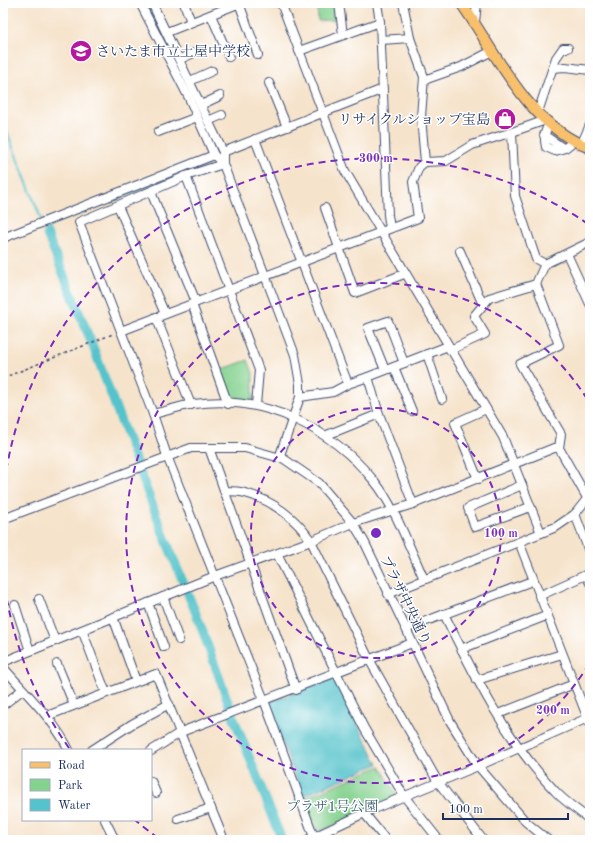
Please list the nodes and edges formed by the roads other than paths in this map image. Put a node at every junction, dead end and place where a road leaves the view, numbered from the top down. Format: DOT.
graph roads {
  1 [pos="140,3"];
  2 [pos="152,3"];
  3 [pos="184,3"];
  4 [pos="239,3"];
  5 [pos="281,3"];
  6 [pos="339,3"];
  7 [pos="377,3"];
  8 [pos="405,3"];
  9 [pos="461,3"];
  10 [pos="477,3"];
  11 [pos="219,7"];
  12 [pos="211,14"];
  13 [pos="191,22"];
  14 [pos="380,22"];
  15 [pos="475,22"];
  16 [pos="167,32"];
  17 [pos="343,35"];
  18 [pos="410,38"];
  19 [pos="381,40"];
  20 [pos="568,48"];
  21 [pos="201,50"];
  22 [pos="299,51"];
  23 [pos="492,51"];
  24 [pos="258,55"];
  25 [pos="229,58"];
  26 [pos="180,59"];
  27 [pos="553,68"];
  28 [pos="590,70"];
  29 [pos="212,71"];
  30 [pos="424,80"];
  31 [pos="190,81"];
  32 [pos="269,83"];
  33 [pos="384,89"];
  34 [pos="220,96"];
  35 [pos="201,105"];
  36 [pos="538,112"];
  37 [pos="323,113"];
  38 [pos="222,115"];
  39 [pos="197,117"];
  40 [pos="208,120"];
  41 [pos="548,121"];
  42 [pos="590,125"];
  43 [pos="287,127"];
  44 [pos="158,132"];
  45 [pos="512,132"];
  46 [pos="255,139"];
  47 [pos="582,145"];
  48 [pos="223,152"];
  49 [pos="214,155"];
  50 [pos="426,162"];
  51 [pos="223,164"];
  52 [pos="186,176"];
  53 [pos="151,192"];
  54 [pos="118,206"];
  55 [pos="326,208"];
  56 [pos="390,228"];
  57 [pos="380,232"];
  58 [pos="3,238"];
  59 [pos="590,242"];
  60 [pos="340,248"];
  61 [pos="460,251"];
  62 [pos="567,254"];
  63 [pos="302,263"];
  64 [pos="545,264"];
  65 [pos="404,274"];
  66 [pos="266,276"];
  67 [pos="536,284"];
  68 [pos="229,290"];
  69 [pos="194,303"];
  70 [pos="590,304"];
  71 [pos="483,305"];
  72 [pos="165,314"];
  73 [pos="156,317"];
  74 [pos="120,331"];
  75 [pos="449,348"];
  76 [pos="427,354"];
  77 [pos="404,363"];
  78 [pos="394,367"];
  79 [pos="385,370"];
  80 [pos="368,377"];
  81 [pos="348,384"];
  82 [pos="300,397"];
  83 [pos="442,399"];
  84 [pos="228,404"];
  85 [pos="191,405"];
  86 [pos="256,405"];
  87 [pos="486,409"];
  88 [pos="412,411"];
  89 [pos="153,414"];
  90 [pos="379,414"];
  91 [pos="293,418"];
  92 [pos="327,435"];
  93 [pos="209,448"];
  94 [pos="559,448"];
  95 [pos="167,456"];
  96 [pos="279,458"];
  97 [pos="515,464"];
  98 [pos="478,479"];
  99 [pos="522,486"];
  100 [pos="224,491"];
  101 [pos="589,498"];
  102 [pos="413,504"];
  103 [pos="530,507"];
  104 [pos="392,511"];
  105 [pos="575,514"];
  106 [pos="3,519"];
  107 [pos="353,523"];
  108 [pos="541,533"];
  109 [pos="311,541"];
  110 [pos="518,542"];
  111 [pos="278,554"];
  112 [pos="590,554"];
  113 [pos="250,565"];
  114 [pos="588,574"];
  115 [pos="215,576"];
  116 [pos="424,579"];
  117 [pos="532,581"];
  118 [pos="590,583"];
  119 [pos="388,594"];
  120 [pos="539,596"];
  121 [pos="163,597"];
  122 [pos="39,599"];
  123 [pos="148,603"];
  124 [pos="15,605"];
  125 [pos="444,614"];
  126 [pos="546,616"];
  127 [pos="113,617"];
  128 [pos="405,629"];
  129 [pos="82,630"];
  130 [pos="179,640"];
  131 [pos="55,641"];
  132 [pos="412,643"];
  133 [pos="164,647"];
  134 [pos="461,649"];
  135 [pos="30,651"];
  136 [pos="562,654"];
  137 [pos="369,659"];
  138 [pos="3,662"];
  139 [pos="57,664"];
  140 [pos="3,667"];
  141 [pos="337,672"];
  142 [pos="477,680"];
  143 [pos="136,681"];
  144 [pos="574,684"];
  145 [pos="22,690"];
  146 [pos="296,690"];
  147 [pos="106,693"];
  148 [pos="264,700"];
  149 [pos="169,704"];
  150 [pos="3,705"];
  151 [pos="74,705"];
  152 [pos="498,714"];
  153 [pos="47,716"];
  154 [pos="589,719"];
  155 [pos="181,732"];
  156 [pos="518,748"];
  157 [pos="68,749"];
  158 [pos="94,749"];
  159 [pos="152,750"];
  160 [pos="478,766"];
  161 [pos="438,782"];
  162 [pos="152,784"];
  163 [pos="156,794"];
  164 [pos="404,796"];
  165 [pos="211,808"];
  166 [pos="364,814"];
  167 [pos="178,819"];
  168 [pos="590,820"];
  169 [pos="105,821"];
  170 [pos="312,839"];
  171 [pos="114,840"];
  172 [pos="224,840"];
  173 [pos="386,840"];
  174 [pos="439,840"];
  175 [pos="483,840"];
  176 [pos="548,840"];
  1 -- 39 [label="street"];
  2 -- 16 [label="street"];
  3 -- 13 [label="street"];
  4 -- 11 [label="street"];
  4 -- 24 [label="street"];
  5 -- 22 [label="street"];
  6 -- 17 [label="street"];
  7 -- 14 [label="street"];
  8 -- 18 [label="street"];
  9 -- 15 [label="main road"];
  10 -- 15 [label="street"];
  11 -- 12 [label="street"];
  12 -- 13 [label="street"];
  12 -- 25 [label="street"];
  13 -- 16 [label="street"];
  14 -- 17 [label="street"];
  14 -- 19 [label="street"];
  15 -- 23 [label="main road"];
  16 -- 26 [label="street"];
  17 -- 22 [label="street"];
  18 -- 19 [label="street"];
  18 -- 30 [label="street"];
  19 -- 33 [label="street"];
  20 -- 27 [label="street"];
  21 -- 26 [label="street"];
  22 -- 37 [label="street"];
  23 -- 30 [label="street"];
  23 -- 36 [label="main road"];
  26 -- 31 [label="street"];
  27 -- 28 [label="street"];
  27 -- 36 [label="street"];
  29 -- 31 [label="street"];
  30 -- 50 [label="street"];
  31 -- 35 [label="street"];
  32 -- 43 [label="street"];
  33 -- 37 [label="street"];
  33 -- 56 [label="street"];
  34 -- 35 [label="street"];
  35 -- 40 [label="street"];
  36 -- 41 [label="main road"];
  37 -- 43 [label="street"];
  37 -- 57 [label="street"];
  38 -- 40 [label="street"];
  39 -- 44 [label="street"];
  39 -- 49 [label="street"];
  40 -- 48 [label="street"];
  41 -- 45 [label="street"];
  41 -- 47 [label="main road"];
  41 -- 47 [label="street"];
  42 -- 47 [label="street"];
  43 -- 46 [label="street"];
  45 -- 50 [label="street"];
  45 -- 64 [label="street"];
  46 -- 48 [label="street"];
  46 -- 63 [label="street"];
  48 -- 51 [label="street"];
  49 -- 51 [label="street"];
  49 -- 58 [label="street"];
  50 -- 56 [label="street"];
  51 -- 52 [label="street"];
  51 -- 66 [label="street"];
  52 -- 53 [label="street"];
  52 -- 68 [label="street"];
  53 -- 54 [label="street"];
  53 -- 69 [label="street"];
  54 -- 72 [label="street"];
  54 -- 74 [label="street"];
  55 -- 60 [label="street"];
  56 -- 57 [label="street"];
  57 -- 60 [label="street"];
  57 -- 65 [label="street"];
  59 -- 62 [label="street"];
  60 -- 63 [label="street"];
  60 -- 65 [label="street"];
  61 -- 71 [label="street"];
  62 -- 64 [label="street"];
  62 -- 70 [label="street"];
  63 -- 66 [label="street"];
  63 -- 81 [label="street"];
  64 -- 67 [label="street"];
  65 -- 75 [label="street"];
  66 -- 68 [label="street"];
  66 -- 82 [label="street"];
  67 -- 71 [label="street"];
  67 -- 94 [label="street"];
  68 -- 69 [label="street"];
  68 -- 86 [label="street"];
  69 -- 72 [label="street"];
  69 -- 84 [label="street"];
  71 -- 75 [label="street"];
  72 -- 73 [label="street"];
  73 -- 74 [label="street"];
  73 -- 85 [label="street"];
  74 -- 89 [label="street"];
  75 -- 76 [label="street"];
  75 -- 87 [label="street"];
  76 -- 77 [label="street"];
  76 -- 83 [label="street"];
  77 -- 78 [label="street"];
  77 -- 79 [label="street"];
  78 -- 79 [label="street"];
  78 -- 88 [label="street"];
  79 -- 80 [label="street"];
  80 -- 81 [label="street"];
  80 -- 90 [label="street"];
  81 -- 82 [label="street"];
  82 -- 91 [label="street"];
  84 -- 85 [label="street"];
  84 -- 86 [label="street"];
  85 -- 89 [label="street"];
  86 -- 91 [label="street"];
  87 -- 97 [label="street"];
  87 -- 98 [label="street"];
  89 -- 95 [label="street"];
  90 -- 92 [label="street"];
  90 -- 102 [label="street"];
  91 -- 92 [label="street"];
  91 -- 96 [label="street"];
  92 -- 104 [label="street"];
  93 -- 95 [label="street, プラザ中央通り"];
  93 -- 96 [label="street, プラザ中央通り"];
  93 -- 100 [label="street"];
  94 -- 97 [label="street"];
  94 -- 101 [label="street"];
  95 -- 106 [label="street, プラザ中央通り"];
  95 -- 115 [label="street"];
  96 -- 107 [label="street, プラザ中央通り"];
  97 -- 98 [label="street"];
  97 -- 99 [label="street"];
  98 -- 102 [label="street"];
  99 -- 103 [label="street"];
  99 -- 103 [label="street"];
  100 -- 109 [label="street"];
  100 -- 113 [label="street"];
  101 -- 105 [label="street"];
  102 -- 104 [label="street"];
  103 -- 108 [label="street"];
  104 -- 107 [label="street"];
  104 -- 116 [label="street"];
  105 -- 108 [label="street"];
  105 -- 112 [label="street"];
  107 -- 109 [label="street"];
  107 -- 119 [label="street, プラザ中央通り"];
  108 -- 110 [label="street"];
  109 -- 111 [label="street"];
  109 -- 137 [label="street"];
  110 -- 116 [label="street"];
  110 -- 117 [label="street"];
  111 -- 113 [label="street"];
  111 -- 141 [label="street"];
  113 -- 115 [label="street"];
  113 -- 146 [label="street"];
  114 -- 118 [label="street"];
  114 -- 120 [label="street"];
  115 -- 121 [label="street"];
  115 -- 148 [label="street"];
  116 -- 119 [label="street"];
  117 -- 120 [label="street"];
  117 -- 125 [label="street"];
  119 -- 128 [label="street, プラザ中央通り"];
  120 -- 126 [label="street"];
  121 -- 123 [label="street"];
  121 -- 130 [label="street"];
  122 -- 131 [label="street"];
  123 -- 127 [label="street"];
  123 -- 133 [label="street"];
  124 -- 135 [label="street"];
  125 -- 128 [label="street"];
  125 -- 134 [label="street"];
  126 -- 134 [label="street"];
  126 -- 136 [label="street"];
  127 -- 129 [label="street"];
  127 -- 143 [label="street"];
  128 -- 132 [label="street, プラザ中央通り"];
  129 -- 131 [label="street"];
  129 -- 147 [label="street"];
  131 -- 135 [label="street"];
  132 -- 137 [label="street"];
  132 -- 160 [label="street, プラザ中央通り"];
  134 -- 142 [label="street"];
  135 -- 138 [label="street"];
  136 -- 142 [label="street"];
  136 -- 144 [label="street"];
  137 -- 141 [label="street"];
  137 -- 161 [label="street"];
  139 -- 151 [label="street"];
  140 -- 145 [label="street"];
  141 -- 146 [label="street"];
  141 -- 164 [label="street"];
  142 -- 152 [label="street"];
  143 -- 147 [label="street"];
  143 -- 149 [label="street"];
  144 -- 152 [label="street"];
  144 -- 154 [label="street"];
  145 -- 150 [label="street"];
  145 -- 153 [label="street"];
  146 -- 148 [label="street"];
  147 -- 151 [label="street"];
  148 -- 155 [label="street"];
  148 -- 170 [label="street"];
  149 -- 155 [label="street"];
  149 -- 158 [label="street"];
  151 -- 153 [label="street"];
  152 -- 156 [label="street"];
  153 -- 157 [label="street"];
  154 -- 156 [label="street"];
  155 -- 159 [label="street"];
  155 -- 165 [label="street"];
  156 -- 160 [label="street"];
  156 -- 168 [label="street"];
  160 -- 161 [label="street"];
  160 -- 176 [label="street, プラザ中央通り"];
  161 -- 164 [label="street"];
  161 -- 175 [label="street"];
  162 -- 163 [label="street"];
  164 -- 166 [label="street"];
  164 -- 174 [label="street"];
  165 -- 167 [label="street"];
  165 -- 172 [label="street"];
  166 -- 170 [label="street"];
  166 -- 173 [label="street"];
  169 -- 171 [label="street"];
}
